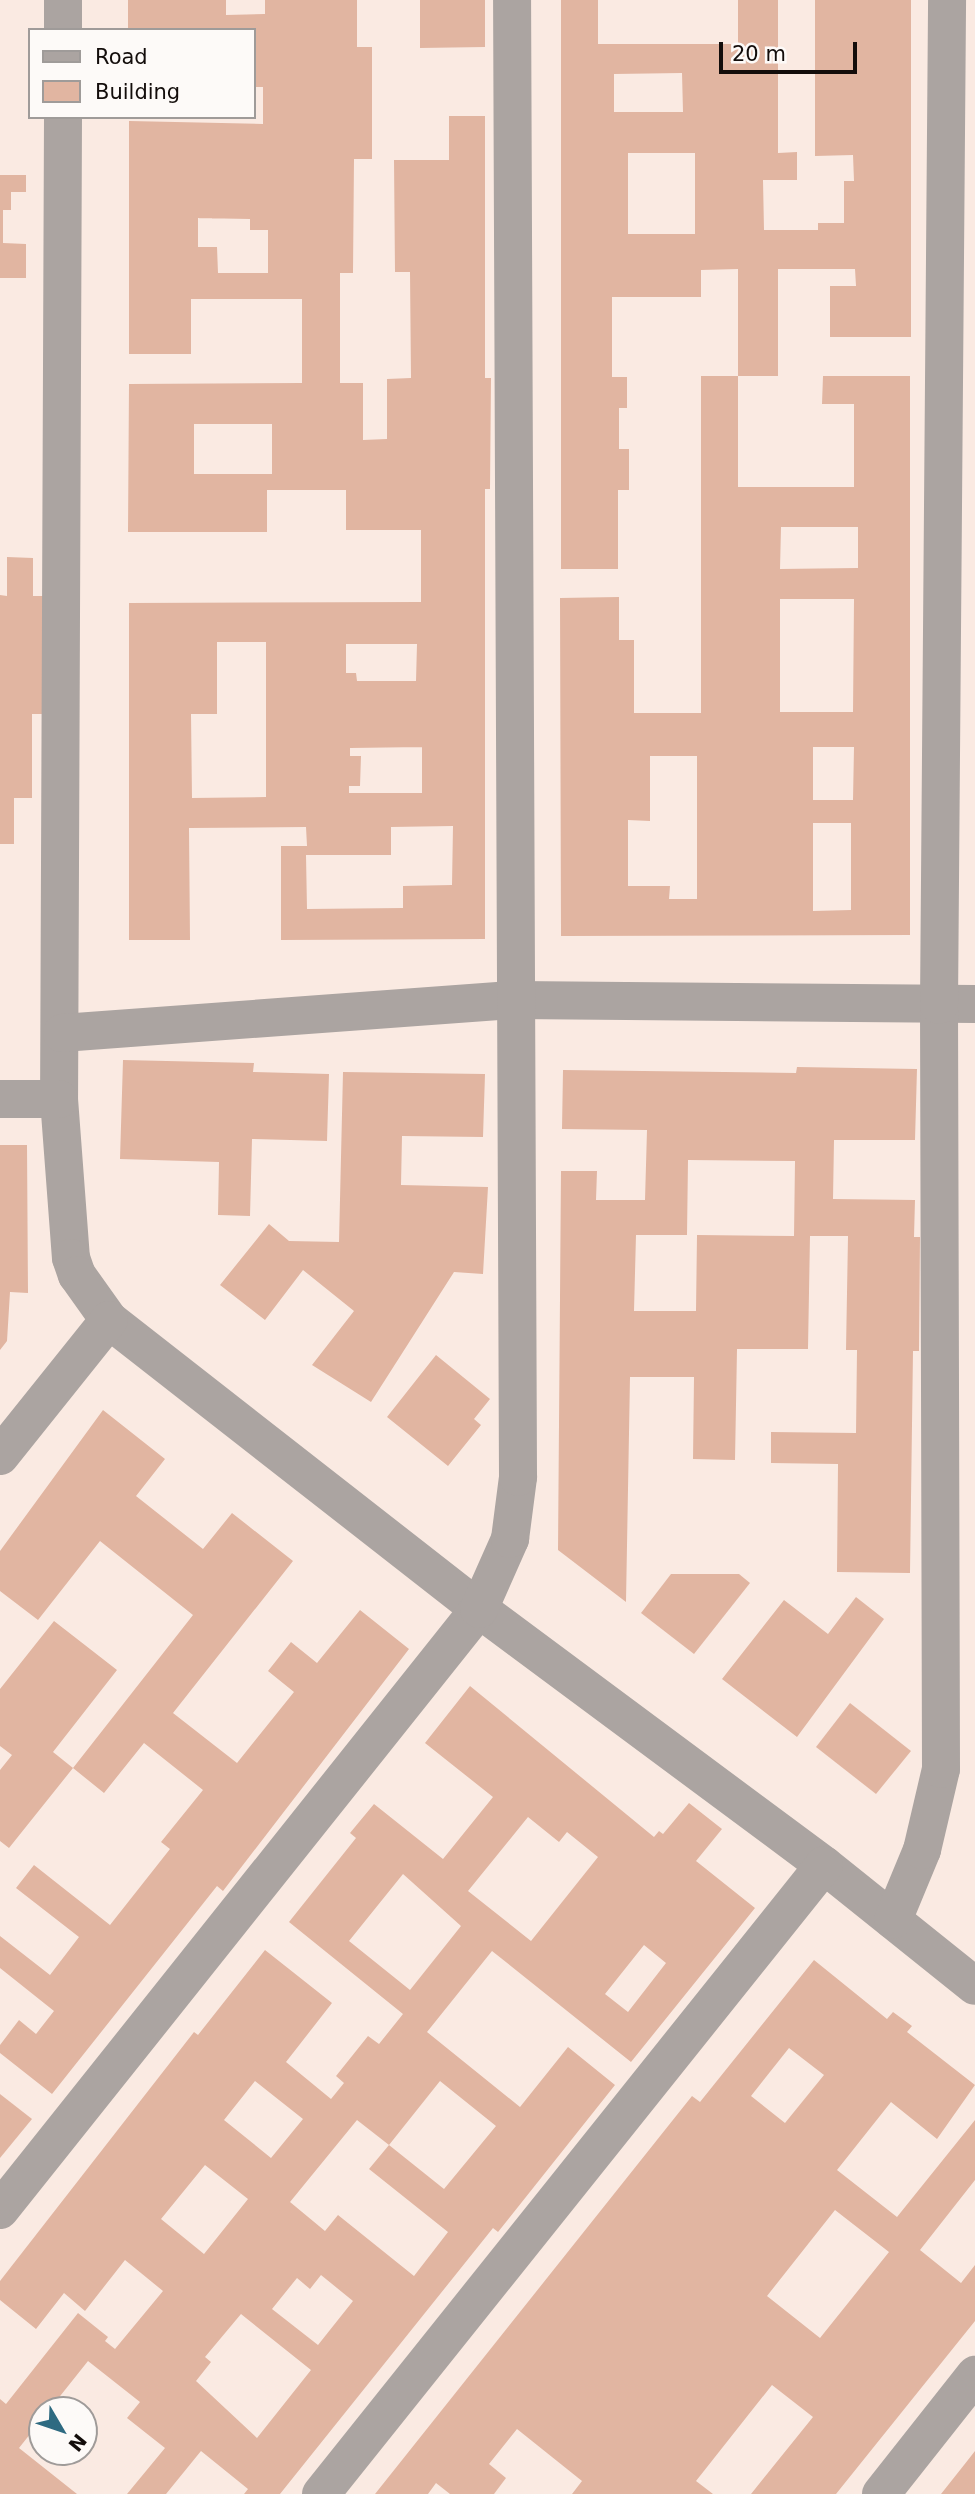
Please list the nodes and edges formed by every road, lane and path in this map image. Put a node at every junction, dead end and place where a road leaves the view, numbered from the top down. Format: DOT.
graph roads {
  1 [pos="63,0"];
  2 [pos="512,0"];
  3 [pos="947,0"];
  4 [pos="63,28"];
  5 [pos="63,119"];
  6 [pos="516,1000"];
  7 [pos="957,1005"];
  8 [pos="62,1033"];
  9 [pos="0,1099"];
  10 [pos="59,1099"];
  11 [pos="109,1320"];
  12 [pos="0,1456"];
  13 [pos="479,1609"];
  14 [pos="824,1865"];
  15 [pos="893,1920"];
  16 [pos="975,1986"];
  17 [pos="0,2210"];
  18 [pos="975,2375"];
  19 [pos="321,2494"];
  20 [pos="881,2494"];
  1 -- 4 [label="street"];
  2 -- 6 [label="street"];
  3 -- 7 [label="street"];
  5 -- 8 [label="street"];
  6 -- 7 [label="street"];
  6 -- 8 [label="street"];
  6 -- 13 [label="street"];
  7 -- 15 [label="street"];
  8 -- 10 [label="street"];
  9 -- 10 [label="street"];
  10 -- 11 [label="street"];
  11 -- 12 [label="street"];
  11 -- 13 [label="street"];
  13 -- 14 [label="street"];
  13 -- 17 [label="street"];
  14 -- 15 [label="street"];
  14 -- 19 [label="street"];
  15 -- 16 [label="street"];
  18 -- 20 [label="street"];
}
